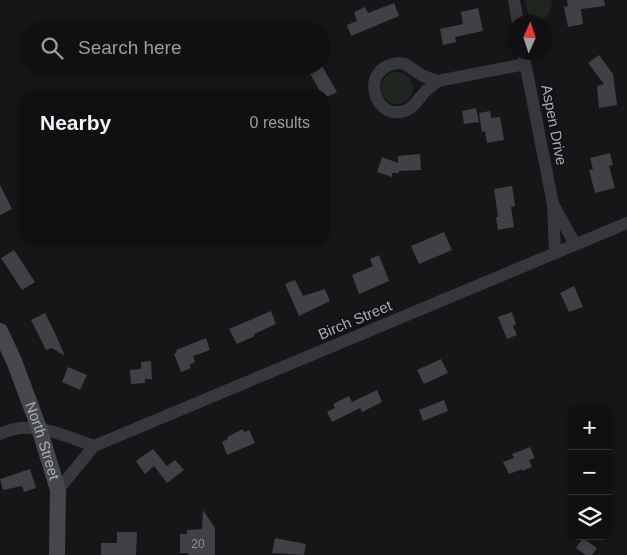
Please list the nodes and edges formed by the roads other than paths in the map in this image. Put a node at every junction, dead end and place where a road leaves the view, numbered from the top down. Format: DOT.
graph roads {
  1 [pos="514,0"];
  2 [pos="517,15"];
  3 [pos="517,60"];
  4 [pos="524,60"];
  5 [pos="438,81"];
  6 [pos="552,204"];
  7 [pos="627,223"];
  8 [pos="576,244"];
  9 [pos="556,253"];
  10 [pos="0,331"];
  11 [pos="39,428"];
  12 [pos="0,434"];
  13 [pos="94,446"];
  14 [pos="58,490"];
  15 [pos="57,555"];
  1 -- 2 [label="street"];
  3 -- 5 [label="street"];
  4 -- 6 [label="street, Aspen Drive"];
  5 -- 5 [label="street"];
  6 -- 8 [label="street, Aspen Drive"];
  6 -- 9 [label="street, Aspen Drive"];
  7 -- 8 [label="street, Birch Street"];
  8 -- 9 [label="street, Birch Street"];
  9 -- 13 [label="street, Birch Street"];
  10 -- 11 [label="main road, North Street"];
  11 -- 12 [label="street"];
  11 -- 13 [label="street"];
  11 -- 14 [label="main road, North Street"];
  13 -- 14 [label="street, Birch Street"];
  14 -- 15 [label="main road, North Street"];
}
